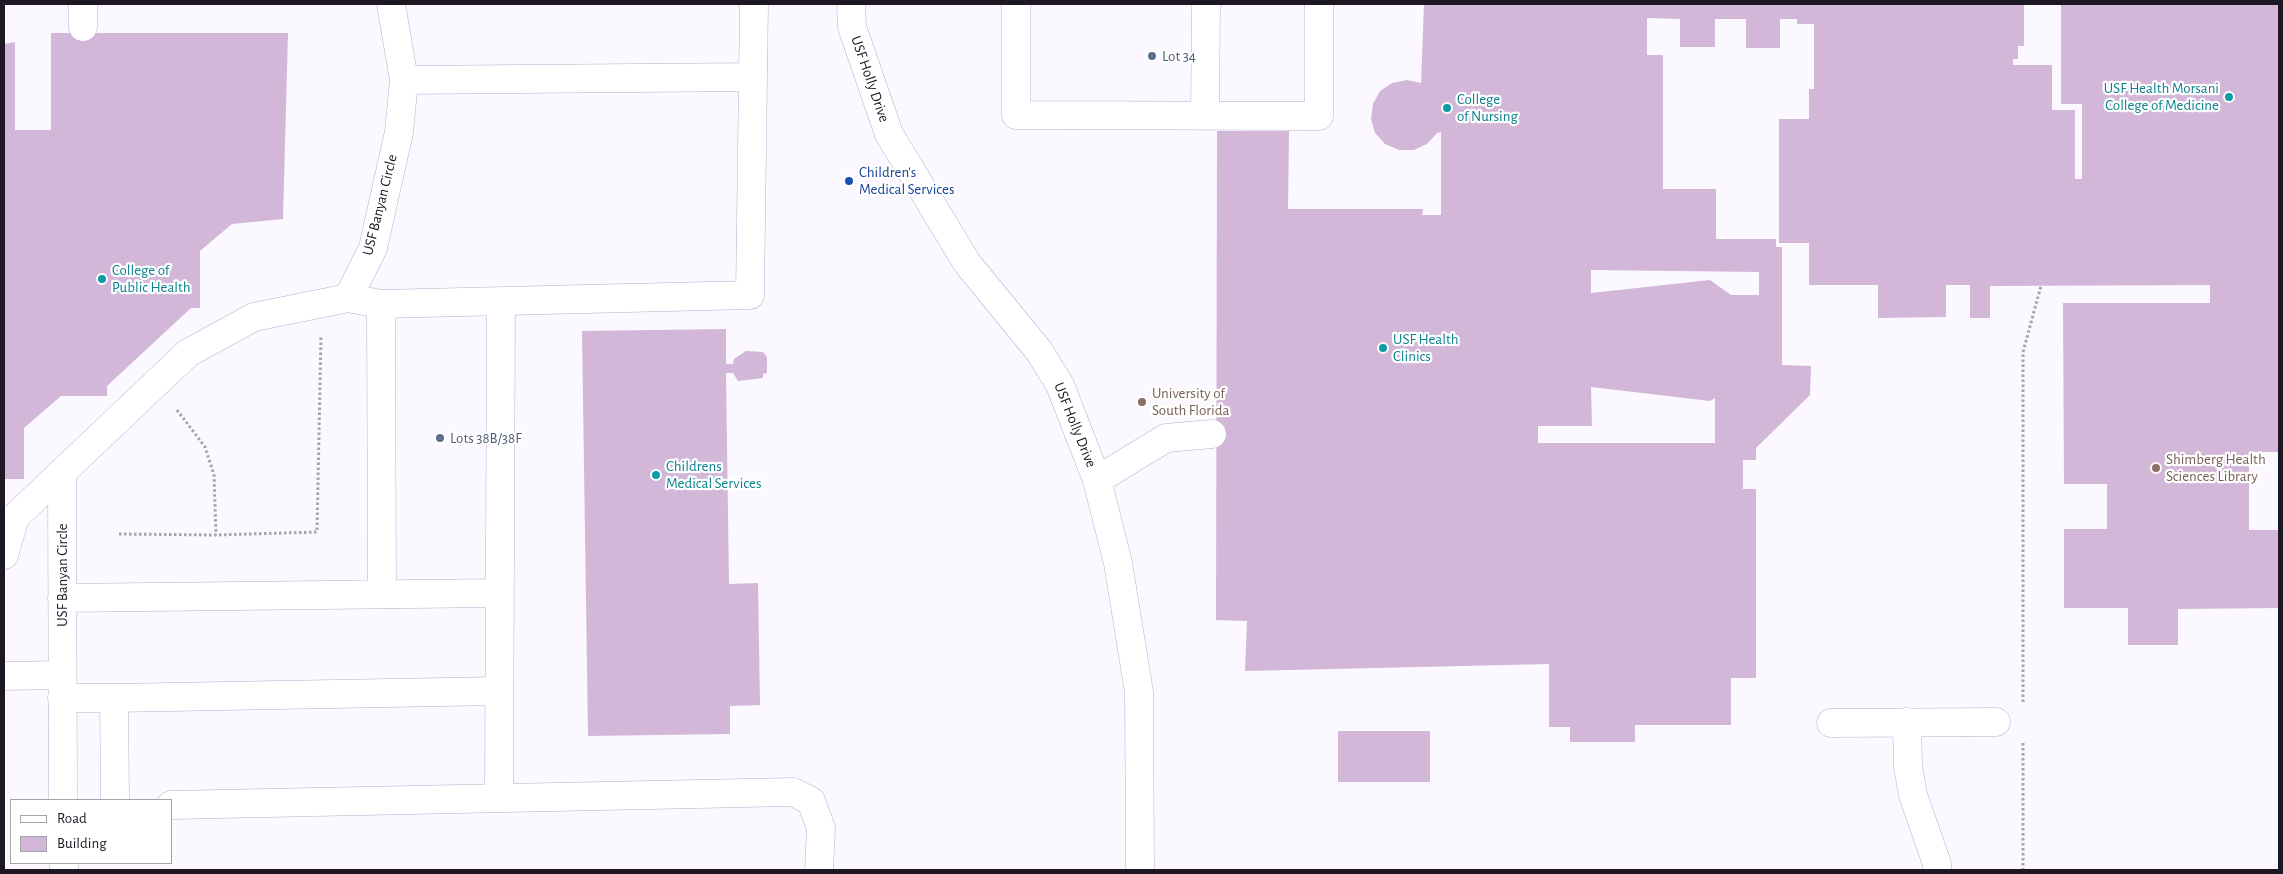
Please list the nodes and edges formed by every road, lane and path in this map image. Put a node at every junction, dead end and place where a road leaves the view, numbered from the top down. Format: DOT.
graph roads {
  1 [pos="391,4"];
  2 [pos="754,4"];
  3 [pos="851,4"];
  4 [pos="1016,4"];
  5 [pos="1206,4"];
  6 [pos="1319,4"];
  7 [pos="753,77"];
  8 [pos="404,80"];
  9 [pos="1205,116"];
  10 [pos="2041,286"];
  11 [pos="348,298"];
  12 [pos="501,302"];
  13 [pos="319,304"];
  14 [pos="381,304"];
  15 [pos="177,410"];
  16 [pos="1212,434"];
  17 [pos="62,475"];
  18 [pos="1097,480"];
  19 [pos="118,534"];
  20 [pos="216,535"];
  21 [pos="4,555"];
  22 [pos="499,593"];
  23 [pos="382,594"];
  24 [pos="62,598"];
  25 [pos="4,676"];
  26 [pos="62,686"];
  27 [pos="499,691"];
  28 [pos="114,698"];
  29 [pos="2023,711"];
  30 [pos="1906,722"];
  31 [pos="1996,722"];
  32 [pos="1831,723"];
  33 [pos="2023,741"];
  34 [pos="499,798"];
  35 [pos="63,799"];
  36 [pos="115,799"];
  37 [pos="172,804"];
  38 [pos="819,870"];
  39 [pos="1140,870"];
  40 [pos="1937,870"];
  41 [pos="2023,870"];
  1 -- 8 [label="street, USF Banyan Circle"];
  2 -- 7 [label="street"];
  3 -- 18 [label="street, USF Holly Drive"];
  4 -- 9 [label="street"];
  5 -- 9 [label="street"];
  6 -- 9 [label="street"];
  7 -- 8 [label="street"];
  7 -- 12 [label="street"];
  8 -- 11 [label="street, USF Banyan Circle"];
  10 -- 29 [label="path"];
  11 -- 13 [label="street"];
  11 -- 14 [label="street"];
  12 -- 14 [label="street"];
  12 -- 22 [label="street"];
  13 -- 17 [label="street"];
  13 -- 20 [label="path"];
  14 -- 23 [label="street"];
  15 -- 20 [label="path"];
  16 -- 18 [label="street"];
  17 -- 21 [label="street"];
  17 -- 24 [label="street, USF Banyan Circle"];
  18 -- 39 [label="street, USF Holly Drive"];
  19 -- 20 [label="path"];
  22 -- 23 [label="street"];
  22 -- 27 [label="street"];
  23 -- 24 [label="street"];
  24 -- 26 [label="street, USF Banyan Circle"];
  25 -- 26 [label="street"];
  26 -- 28 [label="street"];
  26 -- 35 [label="street, USF Banyan Circle"];
  27 -- 28 [label="street"];
  27 -- 34 [label="street"];
  28 -- 36 [label="street"];
  30 -- 31 [label="street"];
  30 -- 32 [label="street"];
  30 -- 40 [label="street"];
  33 -- 41 [label="path"];
  34 -- 37 [label="street"];
  34 -- 38 [label="street"];
}
